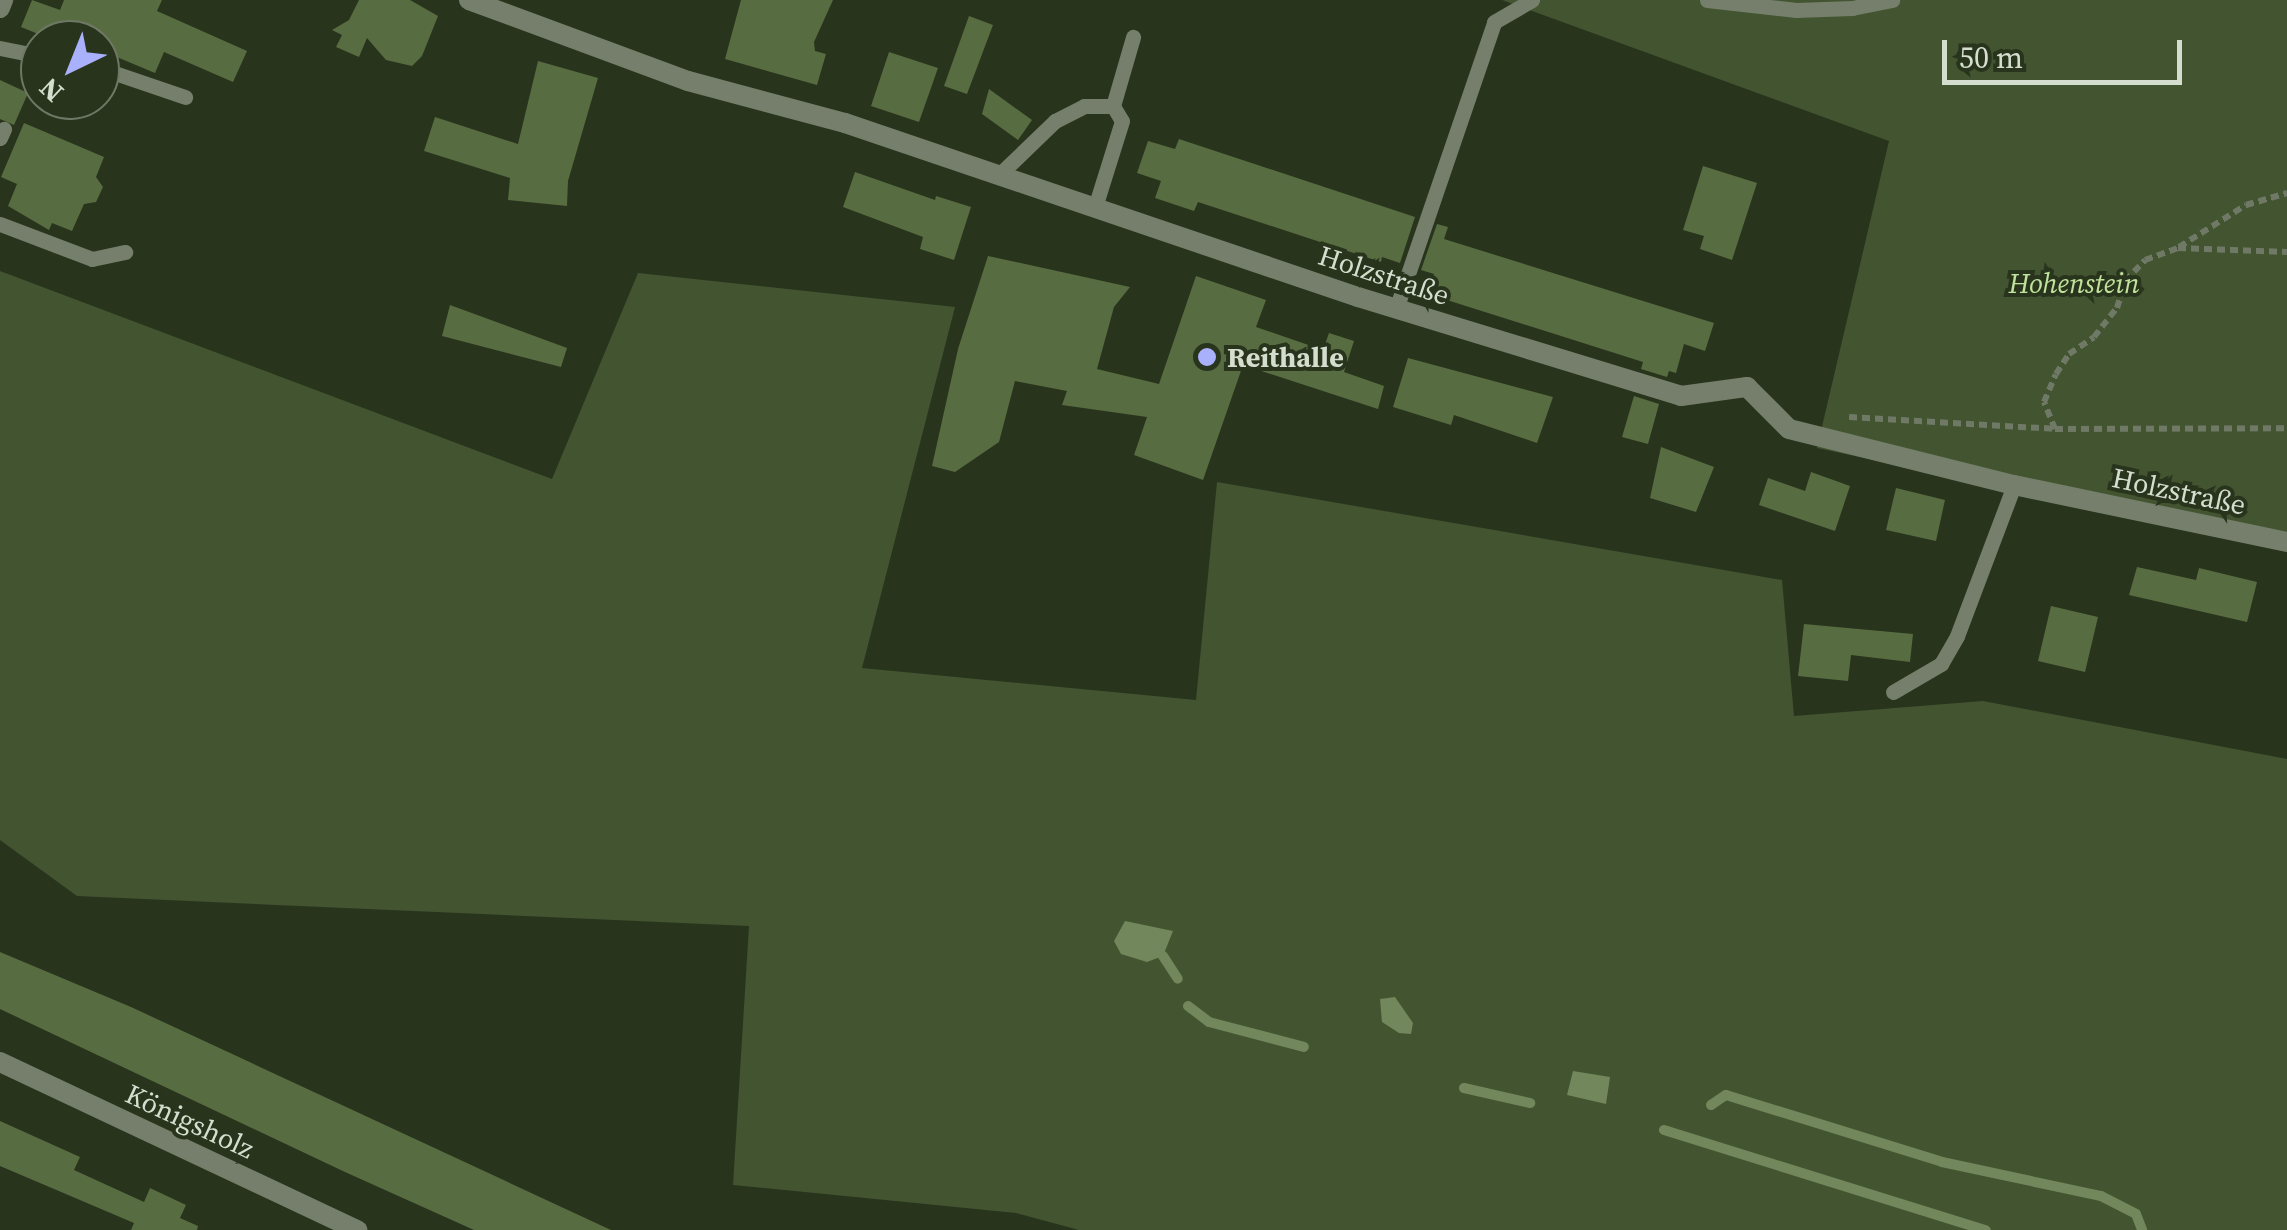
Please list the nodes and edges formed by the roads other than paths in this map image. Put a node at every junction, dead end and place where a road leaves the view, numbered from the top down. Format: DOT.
graph roads {
  1 [pos="3,0"];
  2 [pos="469,0"];
  3 [pos="1532,0"];
  4 [pos="1706,0"];
  5 [pos="1892,0"];
  6 [pos="0,8"];
  7 [pos="1133,37"];
  8 [pos="120,75"];
  9 [pos="185,97"];
  10 [pos="1113,106"];
  11 [pos="1002,172"];
  12 [pos="1094,207"];
  13 [pos="0,224"];
  14 [pos="125,252"];
  15 [pos="1396,309"];
  16 [pos="2014,485"];
  17 [pos="2287,542"];
  18 [pos="1893,692"];
  19 [pos="0,1062"];
  20 [pos="357,1230"];
  1 -- 6 [label="street"];
  2 -- 11 [label="street, Holzstraße"];
  3 -- 15 [label="lane"];
  4 -- 5 [label="lane"];
  7 -- 10 [label="lane"];
  8 -- 9 [label="lane"];
  10 -- 11 [label="lane"];
  10 -- 12 [label="lane"];
  11 -- 12 [label="street, Holzstraße"];
  12 -- 15 [label="street, Holzstraße"];
  13 -- 14 [label="lane"];
  15 -- 16 [label="street, Holzstraße"];
  16 -- 17 [label="street, Holzstraße"];
  16 -- 18 [label="lane"];
  19 -- 20 [label="street, Königsholz"];
}
